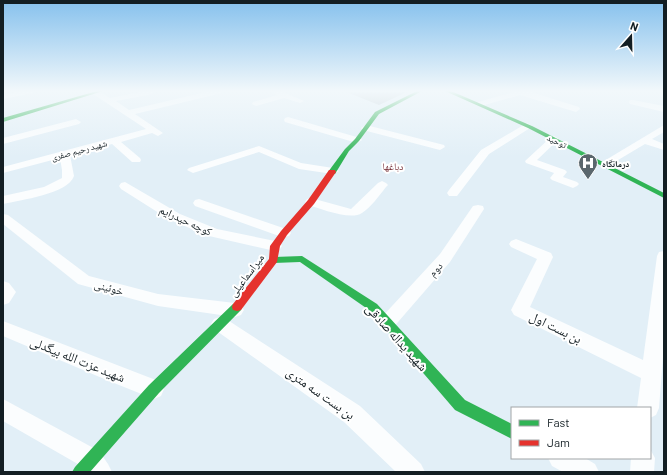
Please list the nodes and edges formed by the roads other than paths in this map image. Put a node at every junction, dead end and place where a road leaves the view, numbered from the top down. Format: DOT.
graph roads {
  1 [pos="26,113"];
  2 [pos="128,113"];
  3 [pos="377,113"];
  4 [pos="500,113"];
  5 [pos="3,120"];
  6 [pos="288,120"];
  7 [pos="76,122"];
  8 [pos="527,126"];
  9 [pos="366,128"];
  10 [pos="664,128"];
  11 [pos="554,139"];
  12 [pos="357,140"];
  13 [pos="644,140"];
  14 [pos="114,141"];
  15 [pos="3,142"];
  16 [pos="440,146"];
  17 [pos="664,147"];
  18 [pos="65,154"];
  19 [pos="136,160"];
  20 [pos="604,164"];
  21 [pos="3,170"];
  22 [pos="192,170"];
  23 [pos="333,172"];
  24 [pos="573,184"];
  25 [pos="382,185"];
  26 [pos="125,186"];
  27 [pos="453,193"];
  28 [pos="664,196"];
  29 [pos="3,200"];
  30 [pos="311,202"];
  31 [pos="199,203"];
  32 [pos="478,209"];
  33 [pos="3,218"];
  34 [pos="284,233"];
  35 [pos="516,244"];
  36 [pos="275,253"];
  37 [pos="664,256"];
  38 [pos="3,287"];
  39 [pos="3,299"];
  40 [pos="235,310"];
  41 [pos="220,324"];
  42 [pos="386,324"];
  43 [pos="3,328"];
  44 [pos="652,374"];
  45 [pos="154,389"];
  46 [pos="648,407"];
  47 [pos="3,409"];
  48 [pos="511,431"];
  49 [pos="562,459"];
  50 [pos="643,459"];
  51 [pos="90,468"];
  52 [pos="413,472"];
  53 [pos="587,472"];
  54 [pos="642,472"];
  1 -- 5 [label="street"];
  2 -- 14 [label="street, شهید رحیم صفری"];
  3 -- 9 [label="street, میراسماعیلی"];
  4 -- 8 [label="street, توحید"];
  6 -- 12 [label="street"];
  7 -- 15 [label="street"];
  8 -- 11 [label="street, توحید"];
  8 -- 27 [label="street"];
  9 -- 12 [label="street, میراسماعیلی"];
  9 -- 16 [label="street"];
  10 -- 13 [label="street"];
  11 -- 20 [label="street, توحید"];
  11 -- 24 [label="street"];
  12 -- 23 [label="street, میراسماعیلی"];
  13 -- 17 [label="street"];
  13 -- 20 [label="street"];
  14 -- 18 [label="street, شهید رحیم صفری"];
  14 -- 19 [label="street"];
  18 -- 21 [label="street, شهید رحیم صفری"];
  18 -- 29 [label="street"];
  20 -- 28 [label="street, توحید"];
  22 -- 23 [label="street"];
  23 -- 30 [label="street, میراسماعیلی"];
  25 -- 30 [label="street"];
  26 -- 36 [label="street, کوچه حیدرایم"];
  30 -- 34 [label="street, میراسماعیلی"];
  31 -- 34 [label="street"];
  32 -- 42 [label="street, دوم"];
  33 -- 40 [label="street, خوئینی"];
  34 -- 36 [label="street, میراسماعیلی"];
  35 -- 44 [label="street, بن بست اول"];
  36 -- 40 [label="street, میراسماعیلی"];
  36 -- 42 [label="street, شهید یداله صادقی"];
  37 -- 44 [label="street"];
  38 -- 39 [label="street"];
  40 -- 41 [label="street, میراسماعیلی"];
  41 -- 45 [label="street, میراسماعیلی"];
  41 -- 52 [label="street, بن بست سه متری"];
  42 -- 48 [label="street, شهید یداله صادقی"];
  43 -- 45 [label="street, شهید عزت الله بیگدلی"];
  44 -- 46 [label="street"];
  45 -- 51 [label="street, میراسماعیلی"];
  47 -- 51 [label="street"];
  49 -- 53 [label="street"];
  50 -- 54 [label="street"];
}
